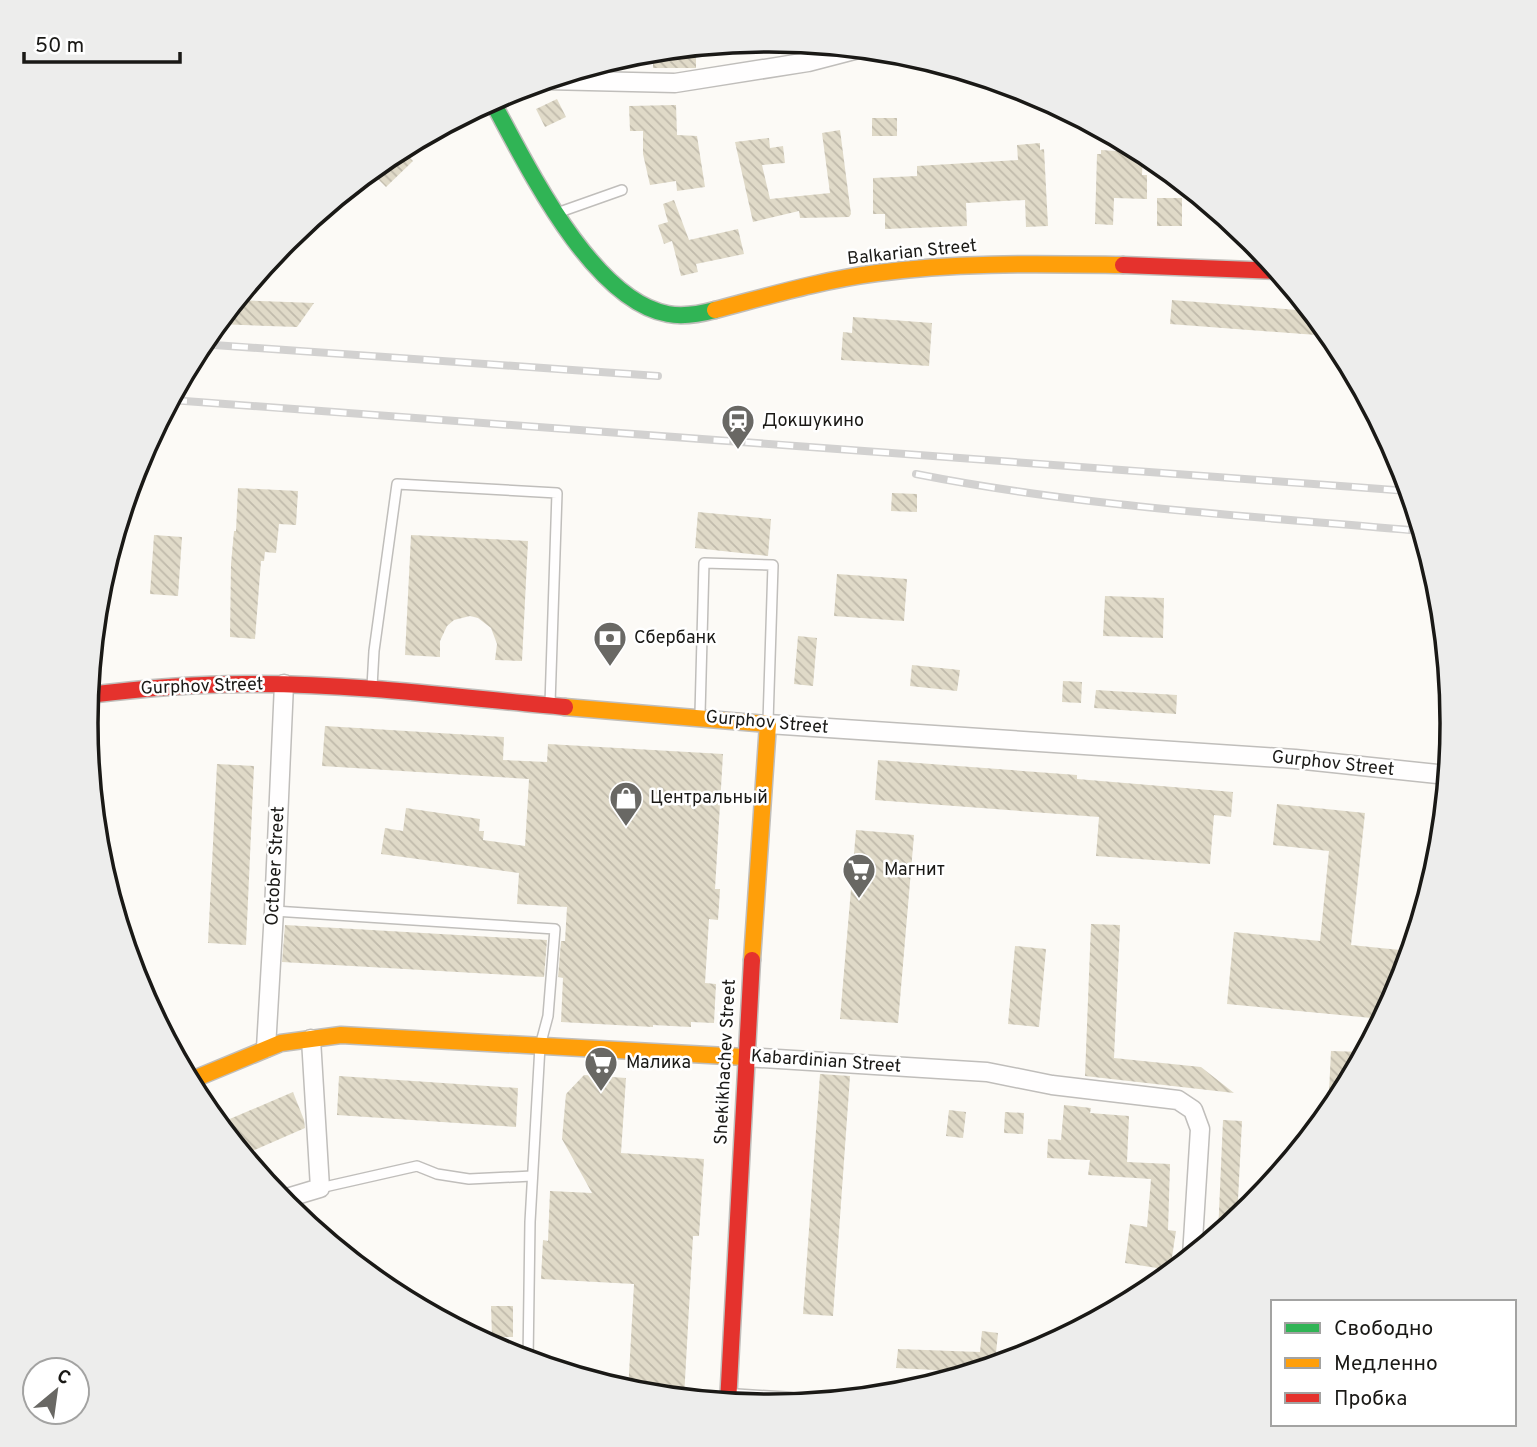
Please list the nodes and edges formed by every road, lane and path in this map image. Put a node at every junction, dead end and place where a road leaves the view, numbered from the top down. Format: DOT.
graph roads {
  1 [pos="832,56"];
  2 [pos="577,81"];
  3 [pos="497,111"];
  4 [pos="622,190"];
  5 [pos="556,214"];
  6 [pos="1263,271"];
  7 [pos="284,684"];
  8 [pos="372,687"];
  9 [pos="99,693"];
  10 [pos="550,705"];
  11 [pos="700,717"];
  12 [pos="768,724"];
  13 [pos="1437,774"];
  14 [pos="274,911"];
  15 [pos="311,1039"];
  16 [pos="540,1046"];
  17 [pos="266,1048"];
  18 [pos="744,1056"];
  19 [pos="199,1077"];
  20 [pos="533,1176"];
  21 [pos="320,1188"];
  22 [pos="292,1196"];
  23 [pos="1193,1243"];
  24 [pos="528,1349"];
  25 [pos="729,1393"];
  1 -- 2 [label="street"];
  3 -- 5 [label="street, Balkarian Street"];
  4 -- 5 [label="lane"];
  5 -- 6 [label="street, Balkarian Street"];
  7 -- 8 [label="street, Gurphov Street"];
  7 -- 9 [label="street, Gurphov Street"];
  7 -- 14 [label="street, October Street"];
  8 -- 10 [label="street, Gurphov Street"];
  8 -- 10 [label="lane"];
  10 -- 11 [label="street, Gurphov Street"];
  11 -- 12 [label="street, Gurphov Street"];
  11 -- 12 [label="lane"];
  12 -- 13 [label="street, Gurphov Street"];
  12 -- 18 [label="street, Shekikhachev Street"];
  14 -- 16 [label="lane"];
  14 -- 17 [label="street, October Street"];
  15 -- 16 [label="street, Kabardinian Street"];
  15 -- 17 [label="street, Kabardinian Street"];
  15 -- 21 [label="street"];
  16 -- 18 [label="street, Kabardinian Street"];
  16 -- 20 [label="lane"];
  17 -- 19 [label="street, Kabardinian Street"];
  18 -- 23 [label="street, Kabardinian Street"];
  18 -- 25 [label="street, Shekikhachev Street"];
  20 -- 21 [label="lane"];
  20 -- 24 [label="lane"];
  21 -- 22 [label="street"];
}
